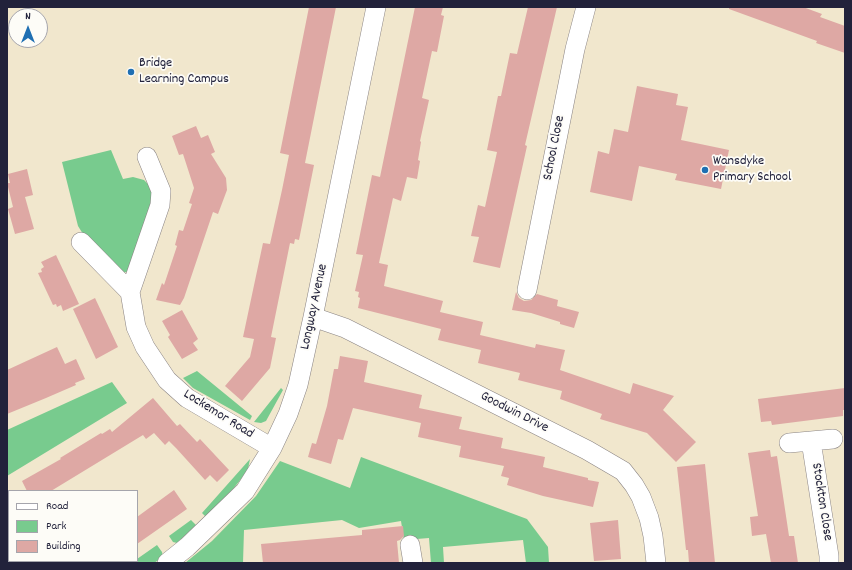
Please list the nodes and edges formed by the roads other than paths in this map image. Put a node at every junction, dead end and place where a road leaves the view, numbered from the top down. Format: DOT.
graph roads {
  1 [pos="376,7"];
  2 [pos="586,7"];
  3 [pos="147,157"];
  4 [pos="82,242"];
  5 [pos="527,290"];
  6 [pos="130,292"];
  7 [pos="313,318"];
  8 [pos="833,439"];
  9 [pos="811,441"];
  10 [pos="789,443"];
  11 [pos="272,448"];
  12 [pos="167,563"];
  13 [pos="656,563"];
  14 [pos="829,563"];
  1 -- 7 [label="street, Longway Avenue"];
  2 -- 5 [label="street, School Close"];
  3 -- 6 [label="street, Lockemor Road"];
  4 -- 6 [label="street"];
  6 -- 11 [label="street, Lockemor Road"];
  7 -- 11 [label="street, Longway Avenue"];
  7 -- 13 [label="street, Goodwin Drive"];
  8 -- 9 [label="street"];
  9 -- 10 [label="street"];
  9 -- 14 [label="street, Stockton Close"];
  11 -- 12 [label="street, Longway Avenue"];
}
